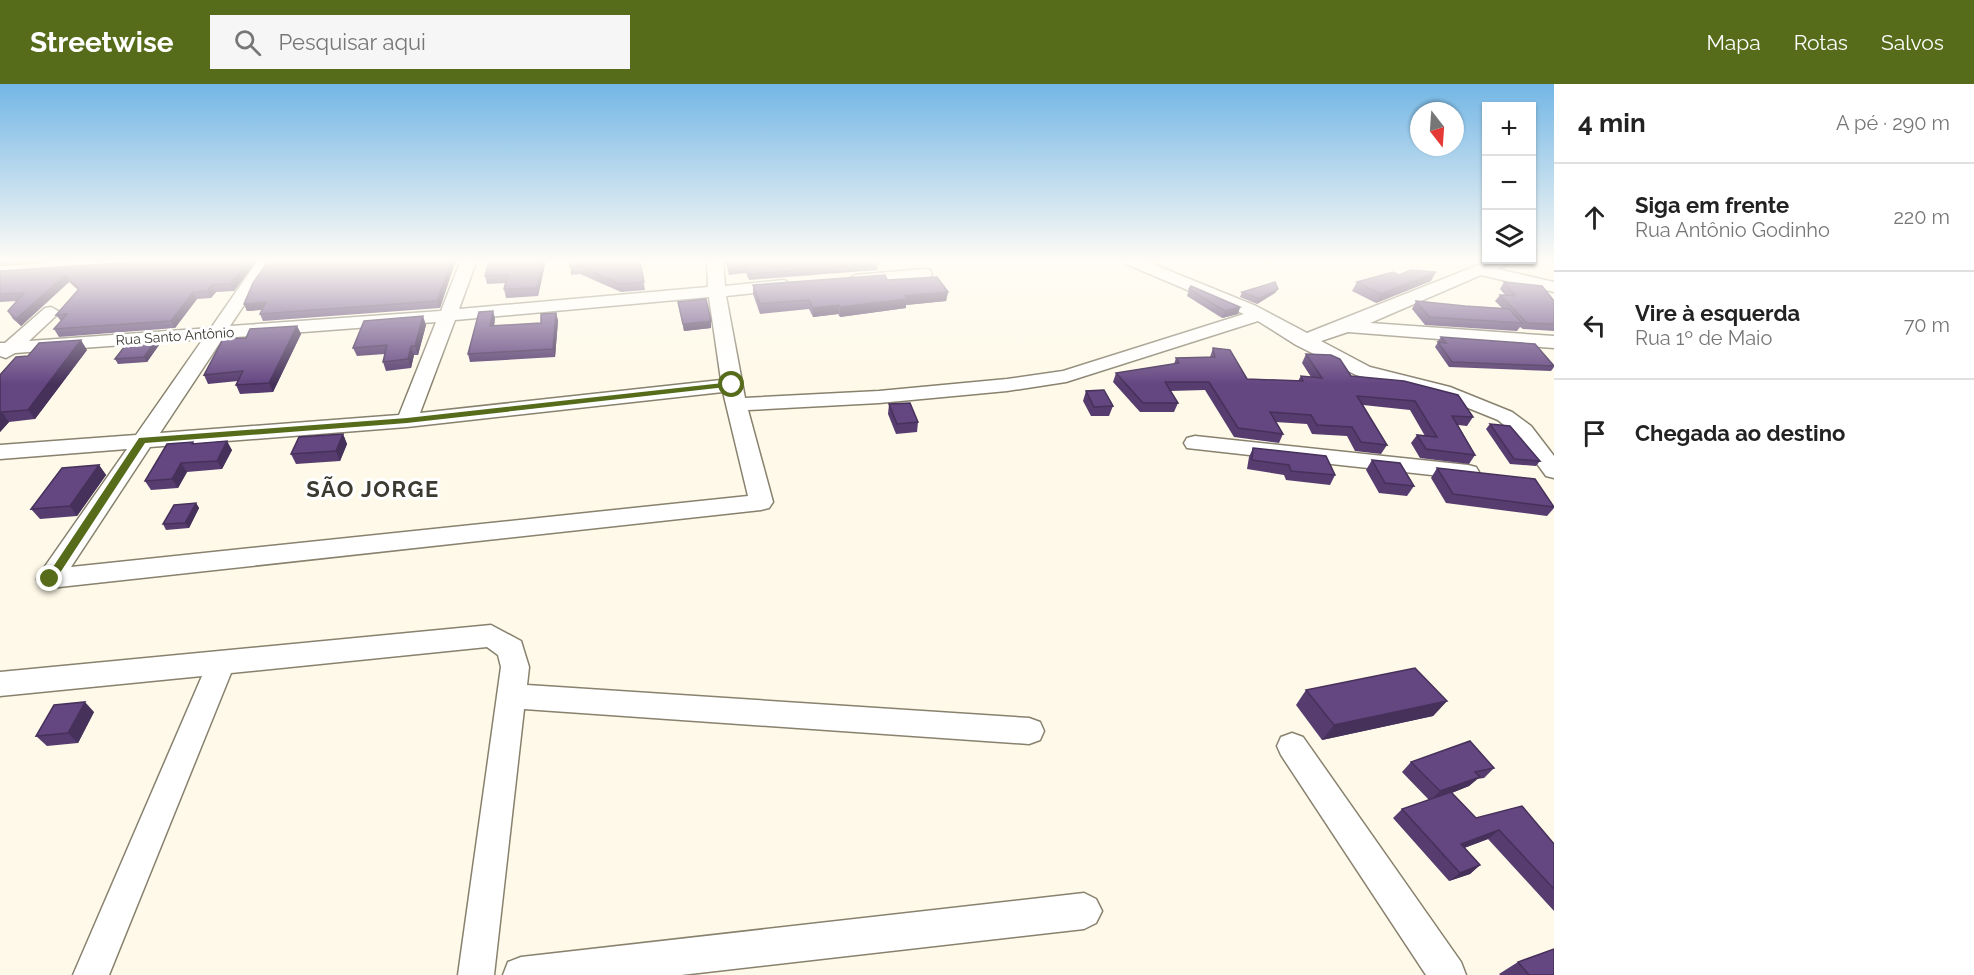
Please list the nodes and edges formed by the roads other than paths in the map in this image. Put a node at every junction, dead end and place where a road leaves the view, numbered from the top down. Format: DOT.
graph roads {
  1 [pos="236,302"];
  2 [pos="455,302"];
  3 [pos="607,302"];
  4 [pos="718,302"];
  5 [pos="1228,302"];
  6 [pos="1405,302"];
  7 [pos="51,312"];
  8 [pos="450,315"];
  9 [pos="1259,315"];
  10 [pos="1347,326"];
  11 [pos="214,333"];
  12 [pos="1303,341"];
  13 [pos="1554,342"];
  14 [pos="3,352"];
  15 [pos="733,395"];
  16 [pos="407,421"];
  17 [pos="142,440"];
  18 [pos="1195,443"];
  19 [pos="0,452"];
  20 [pos="1554,471"];
  21 [pos="1485,474"];
  22 [pos="1531,479"];
  23 [pos="1554,482"];
  24 [pos="220,663"];
  25 [pos="0,684"];
  26 [pos="512,696"];
  27 [pos="1029,731"];
  28 [pos="1292,746"];
  29 [pos="1084,911"];
  30 [pos="91,975"];
  31 [pos="476,975"];
  32 [pos="521,975"];
  33 [pos="1448,975"];
  1 -- 11 [label="street"];
  2 -- 8 [label="street"];
  3 -- 8 [label="street, Rua Santo Antônio"];
  4 -- 15 [label="street"];
  5 -- 9 [label="street"];
  6 -- 10 [label="street"];
  7 -- 14 [label="street"];
  8 -- 11 [label="street, Rua Santo Antônio"];
  8 -- 16 [label="street"];
  9 -- 12 [label="street"];
  9 -- 15 [label="street"];
  10 -- 12 [label="street"];
  10 -- 13 [label="street"];
  11 -- 14 [label="street, Rua Santo Antônio"];
  11 -- 17 [label="street"];
  12 -- 20 [label="street"];
  15 -- 16 [label="street"];
  15 -- 17 [label="street"];
  16 -- 17 [label="street"];
  17 -- 19 [label="street"];
  18 -- 21 [label="street"];
  22 -- 23 [label="street"];
  24 -- 25 [label="street"];
  24 -- 26 [label="street"];
  24 -- 30 [label="street"];
  26 -- 27 [label="street"];
  26 -- 31 [label="street"];
  28 -- 33 [label="street"];
  29 -- 32 [label="street"];
}
